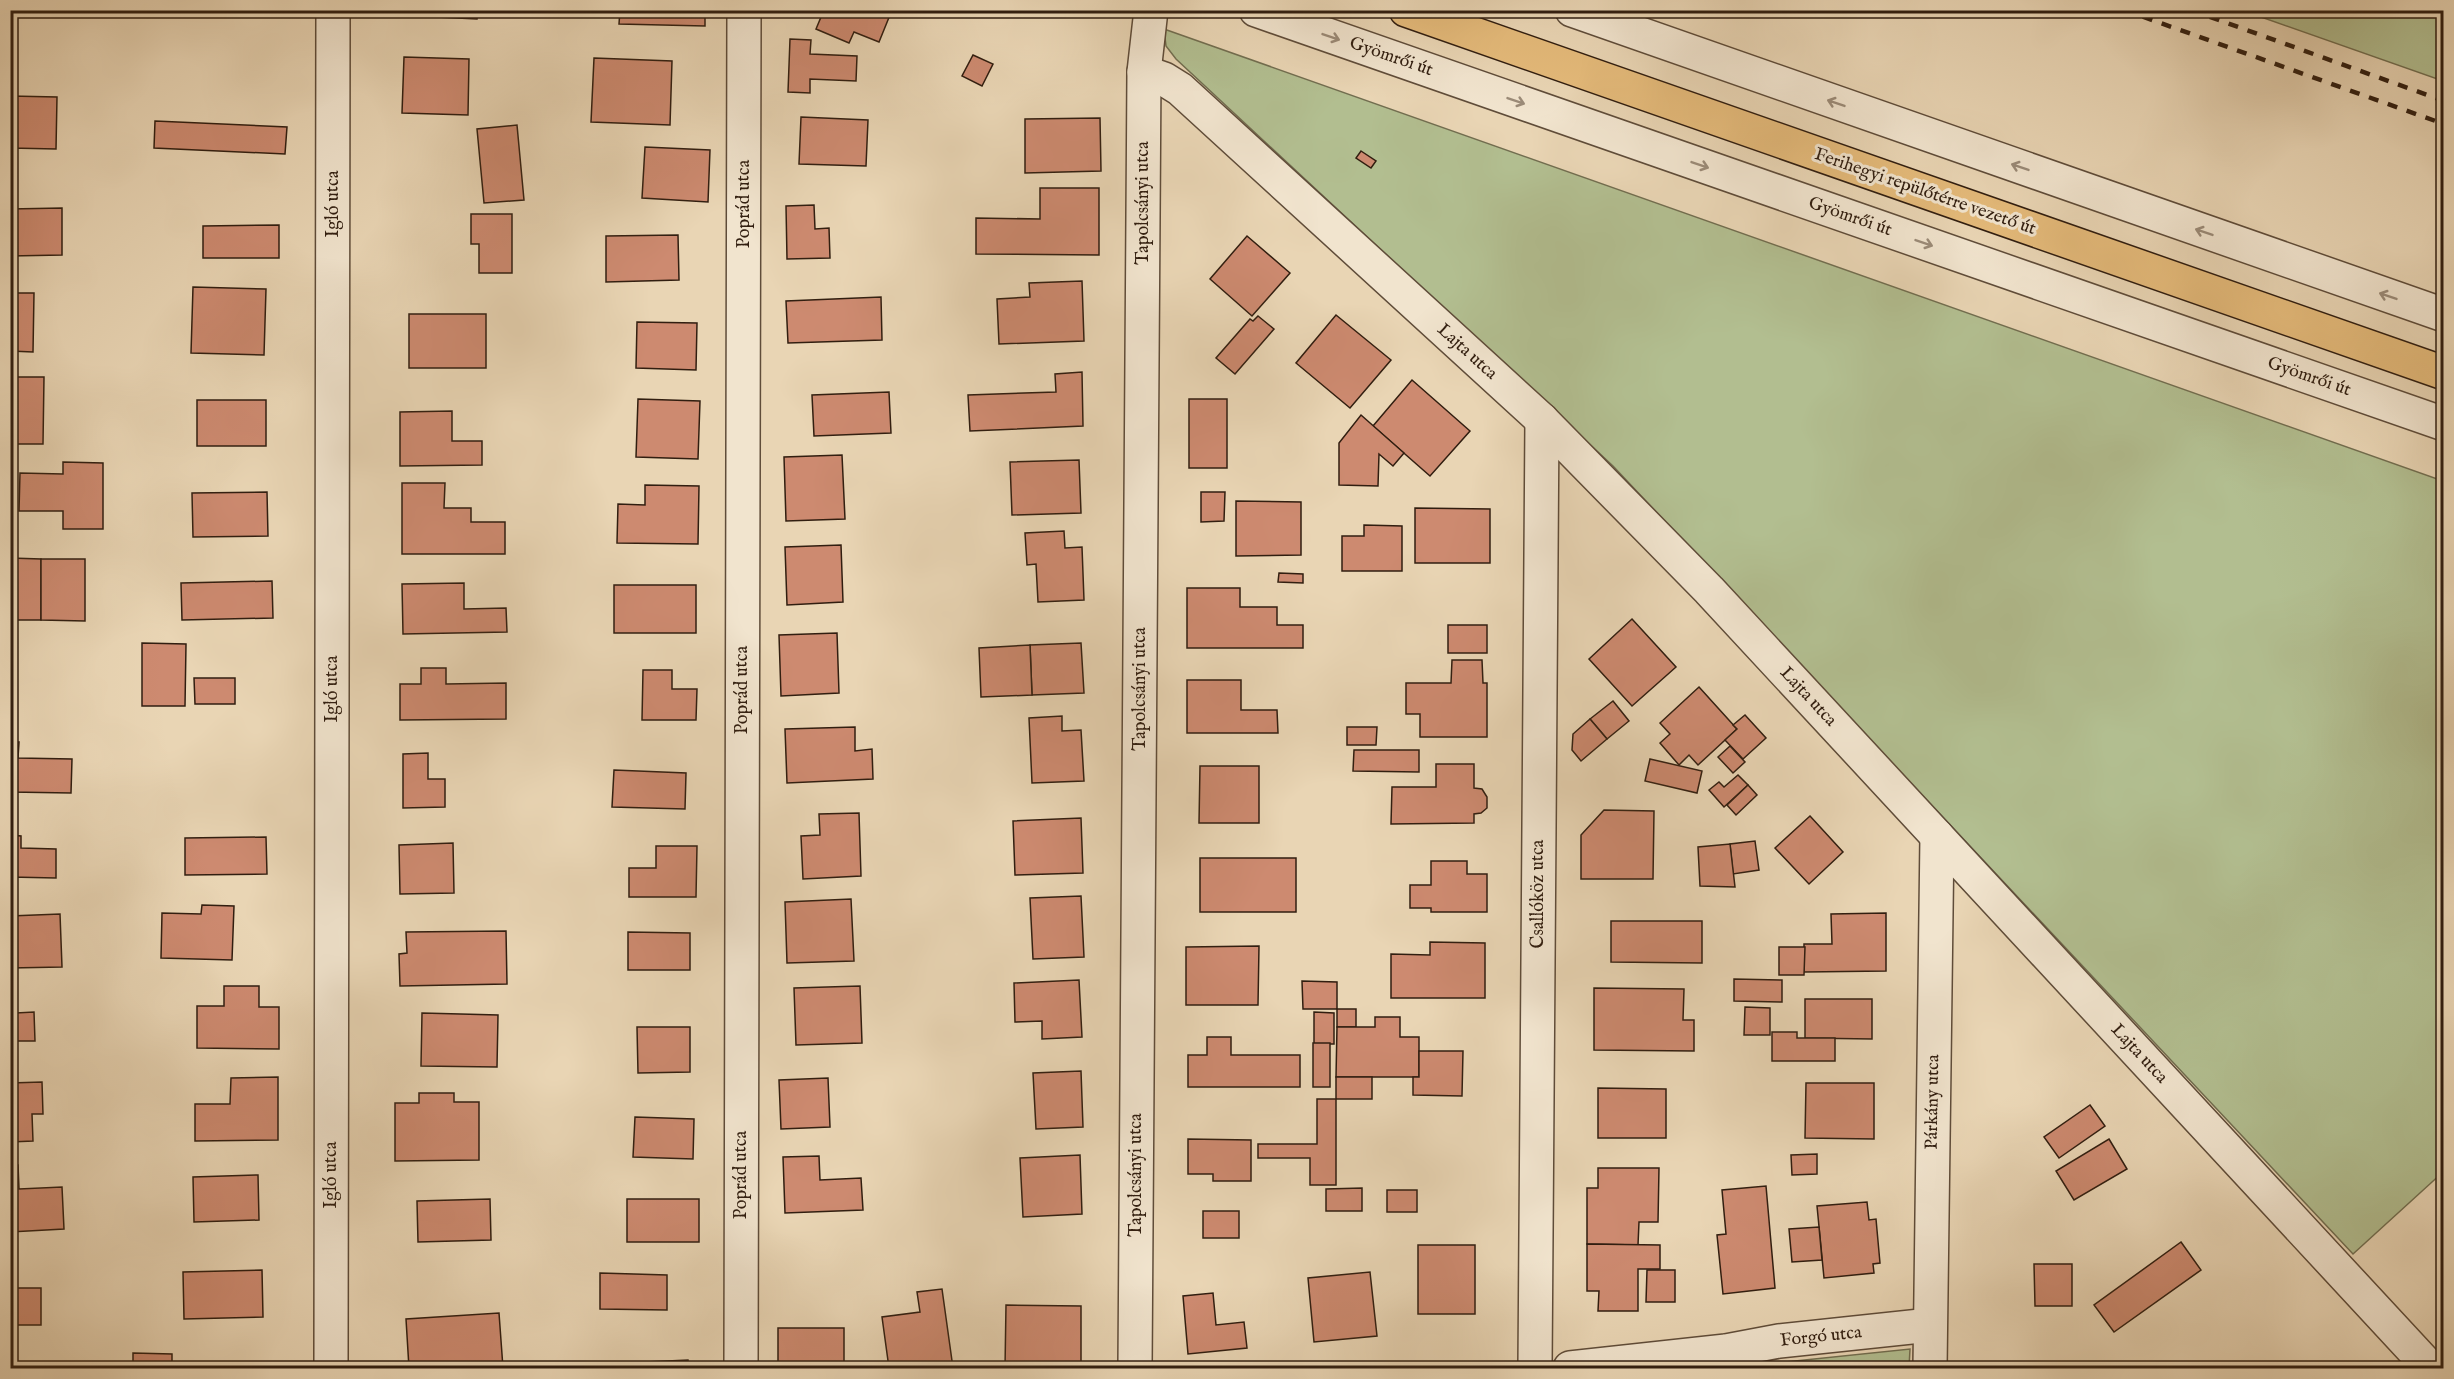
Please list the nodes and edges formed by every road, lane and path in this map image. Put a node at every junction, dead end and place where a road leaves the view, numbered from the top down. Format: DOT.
graph roads {
  1 [pos="333,10"];
  2 [pos="744,10"];
  3 [pos="1151,10"];
  4 [pos="1256,10"];
  5 [pos="1406,10"];
  6 [pos="1572,10"];
  7 [pos="1144,72"];
  8 [pos="2444,315"];
  9 [pos="2444,373"];
  10 [pos="1542,420"];
  11 [pos="2444,424"];
  12 [pos="1937,836"];
  13 [pos="1930,1325"];
  14 [pos="331,1368"];
  15 [pos="741,1368"];
  16 [pos="1135,1368"];
  17 [pos="1535,1368"];
  18 [pos="1570,1368"];
  19 [pos="1930,1368"];
  20 [pos="2430,1368"];
  1 -- 14 [label="street, Igló utca"];
  2 -- 15 [label="street, Poprád utca"];
  3 -- 7 [label="street, Tapolcsányi utca"];
  4 -- 11 [label="street, Gyömrői út, one-way"];
  5 -- 9 [label="main road, Ferihegyi repülőtérre vezető út"];
  8 -- 6 [label="street, one-way"];
  7 -- 10 [label="street, Lajta utca"];
  7 -- 16 [label="street, Tapolcsányi utca"];
  10 -- 12 [label="street, Lajta utca"];
  10 -- 17 [label="street, Csallóköz utca"];
  12 -- 13 [label="street, Párkány utca"];
  12 -- 20 [label="street, Lajta utca"];
  13 -- 18 [label="street, Forgó utca"];
  13 -- 19 [label="street, Párkány utca"];
}
